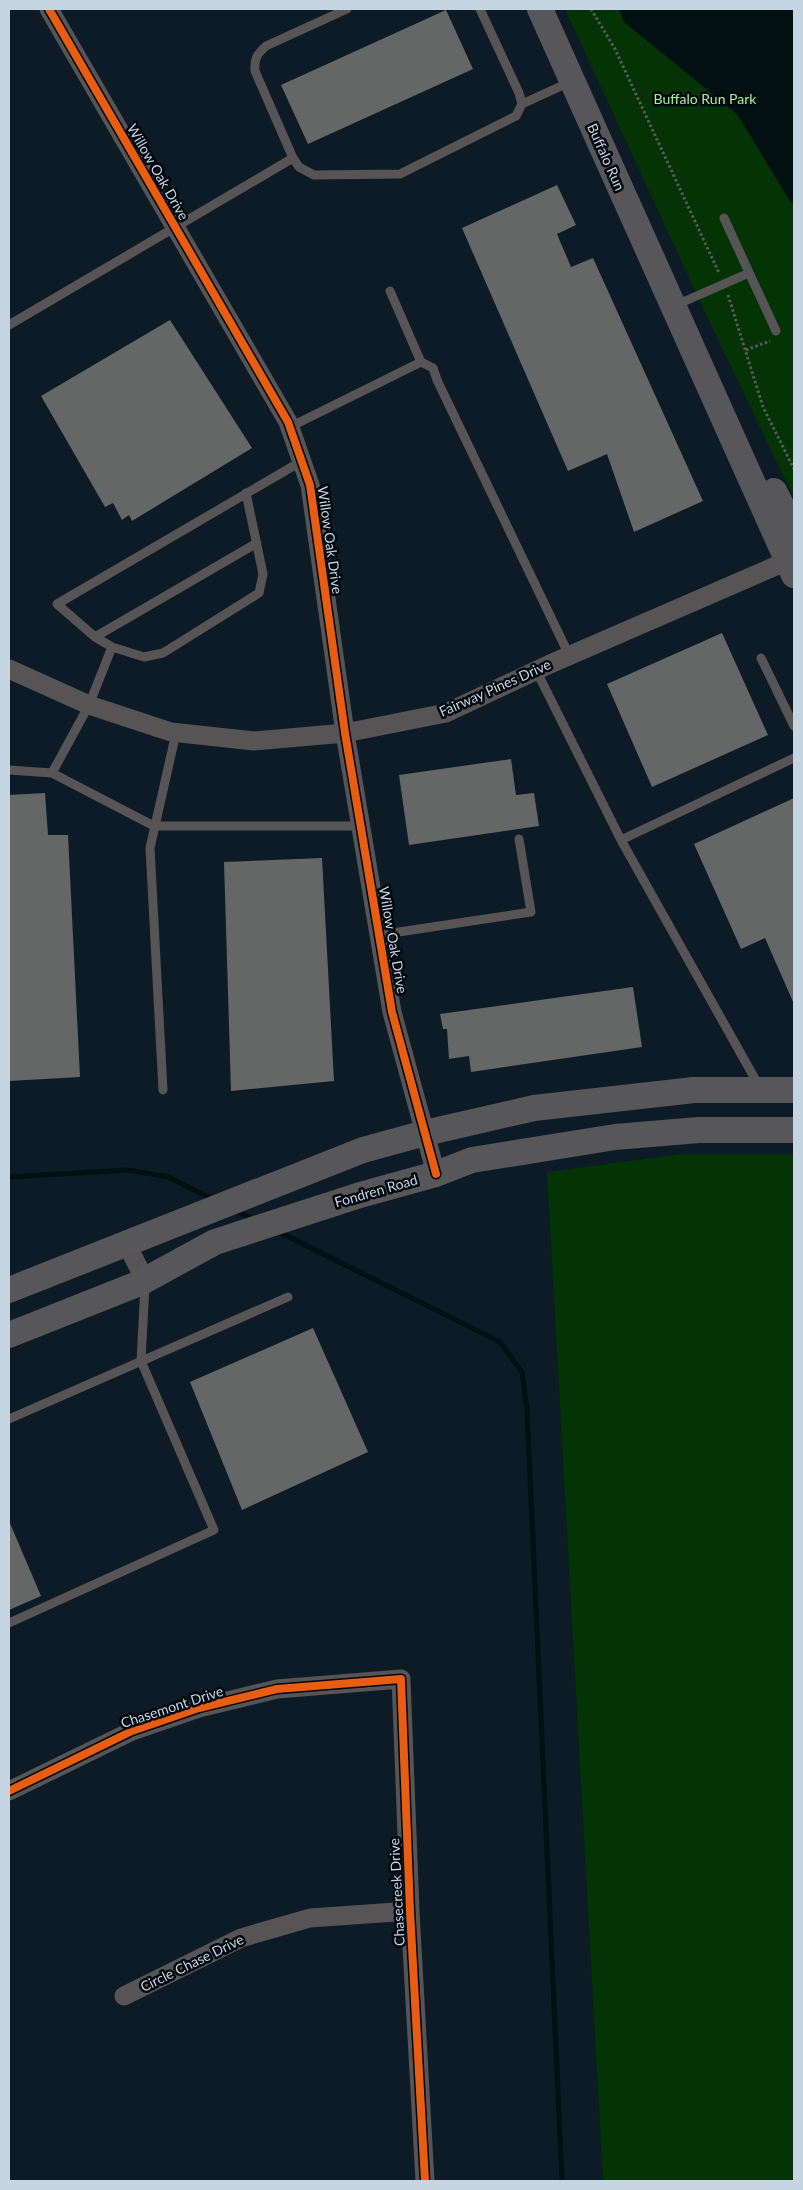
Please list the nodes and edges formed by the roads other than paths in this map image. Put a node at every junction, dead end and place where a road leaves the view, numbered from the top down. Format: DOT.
graph roads {
  1 [pos="49,9"];
  2 [pos="347,9"];
  3 [pos="480,9"];
  4 [pos="540,9"];
  5 [pos="572,81"];
  6 [pos="522,104"];
  7 [pos="293,158"];
  8 [pos="724,218"];
  9 [pos="176,228"];
  10 [pos="749,272"];
  11 [pos="390,291"];
  12 [pos="673,306"];
  13 [pos="9,325"];
  14 [pos="776,331"];
  15 [pos="422,362"];
  16 [pos="290,427"];
  17 [pos="302,461"];
  18 [pos="246,493"];
  19 [pos="794,530"];
  20 [pos="257,543"];
  21 [pos="792,565"];
  22 [pos="95,637"];
  23 [pos="112,647"];
  24 [pos="569,655"];
  25 [pos="761,658"];
  26 [pos="9,669"];
  27 [pos="536,670"];
  28 [pos="89,705"];
  29 [pos="794,726"];
  30 [pos="176,733"];
  31 [pos="345,733"];
  32 [pos="794,758"];
  33 [pos="9,770"];
  34 [pos="52,773"];
  35 [pos="154,826"];
  36 [pos="361,826"];
  37 [pos="519,839"];
  38 [pos="621,840"];
  39 [pos="379,935"];
  40 [pos="163,1090"];
  41 [pos="694,1090"];
  42 [pos="761,1090"];
  43 [pos="794,1090"];
  44 [pos="699,1130"];
  45 [pos="794,1130"];
  46 [pos="425,1133"];
  47 [pos="436,1174"];
  48 [pos="126,1243"];
  49 [pos="145,1280"];
  50 [pos="9,1290"];
  51 [pos="288,1297"];
  52 [pos="9,1335"];
  53 [pos="141,1361"];
  54 [pos="9,1419"];
  55 [pos="9,1623"];
  56 [pos="323,1685"];
  57 [pos="9,1791"];
  58 [pos="410,1911"];
  59 [pos="124,1996"];
  60 [pos="424,2181"];
  1 -- 9 [label="street, Willow Oak Drive"];
  2 -- 7 [label="lane"];
  3 -- 6 [label="lane"];
  4 -- 5 [label="main road, Buffalo Run"];
  5 -- 6 [label="lane"];
  5 -- 12 [label="main road, Buffalo Run"];
  6 -- 7 [label="lane"];
  7 -- 9 [label="lane"];
  8 -- 10 [label="lane"];
  9 -- 13 [label="lane"];
  9 -- 16 [label="street, Willow Oak Drive"];
  10 -- 12 [label="lane"];
  10 -- 14 [label="lane"];
  11 -- 15 [label="lane"];
  12 -- 19 [label="main road, Buffalo Run"];
  12 -- 21 [label="main road, Buffalo Run"];
  15 -- 16 [label="lane"];
  15 -- 24 [label="lane"];
  16 -- 17 [label="street, Willow Oak Drive"];
  17 -- 18 [label="lane"];
  17 -- 31 [label="street, Willow Oak Drive"];
  18 -- 20 [label="lane"];
  18 -- 22 [label="lane"];
  20 -- 22 [label="lane"];
  20 -- 23 [label="lane"];
  21 -- 24 [label="street, Fairway Pines Drive"];
  22 -- 23 [label="lane"];
  23 -- 28 [label="lane"];
  24 -- 27 [label="street, Fairway Pines Drive"];
  25 -- 29 [label="lane"];
  26 -- 28 [label="street, Fairway Pines Drive"];
  27 -- 31 [label="street, Fairway Pines Drive"];
  27 -- 38 [label="lane"];
  28 -- 30 [label="street, Fairway Pines Drive"];
  28 -- 34 [label="lane"];
  30 -- 31 [label="street, Fairway Pines Drive"];
  30 -- 35 [label="lane"];
  31 -- 36 [label="street, Willow Oak Drive"];
  32 -- 38 [label="lane"];
  33 -- 34 [label="lane"];
  34 -- 35 [label="lane"];
  35 -- 36 [label="lane"];
  35 -- 40 [label="lane"];
  36 -- 39 [label="street, Willow Oak Drive"];
  37 -- 39 [label="lane"];
  38 -- 42 [label="lane"];
  39 -- 46 [label="street, Willow Oak Drive"];
  41 -- 42 [label="main road"];
  41 -- 44 [label="main road"];
  41 -- 46 [label="main road"];
  42 -- 43 [label="main road"];
  44 -- 45 [label="main road, Fondren Road"];
  44 -- 47 [label="main road, Fondren Road"];
  46 -- 47 [label="street, Willow Oak Drive"];
  46 -- 48 [label="main road"];
  47 -- 49 [label="main road, Fondren Road"];
  48 -- 49 [label="street"];
  48 -- 50 [label="main road"];
  49 -- 52 [label="main road, Fondren Road"];
  49 -- 53 [label="lane"];
  51 -- 53 [label="lane"];
  53 -- 54 [label="lane"];
  53 -- 55 [label="lane"];
  56 -- 57 [label="street, Chasemont Drive"];
  56 -- 58 [label="street, Chasecreek Drive"];
  58 -- 59 [label="street, Circle Chase Drive"];
  58 -- 60 [label="street, Chasecreek Drive"];
}
